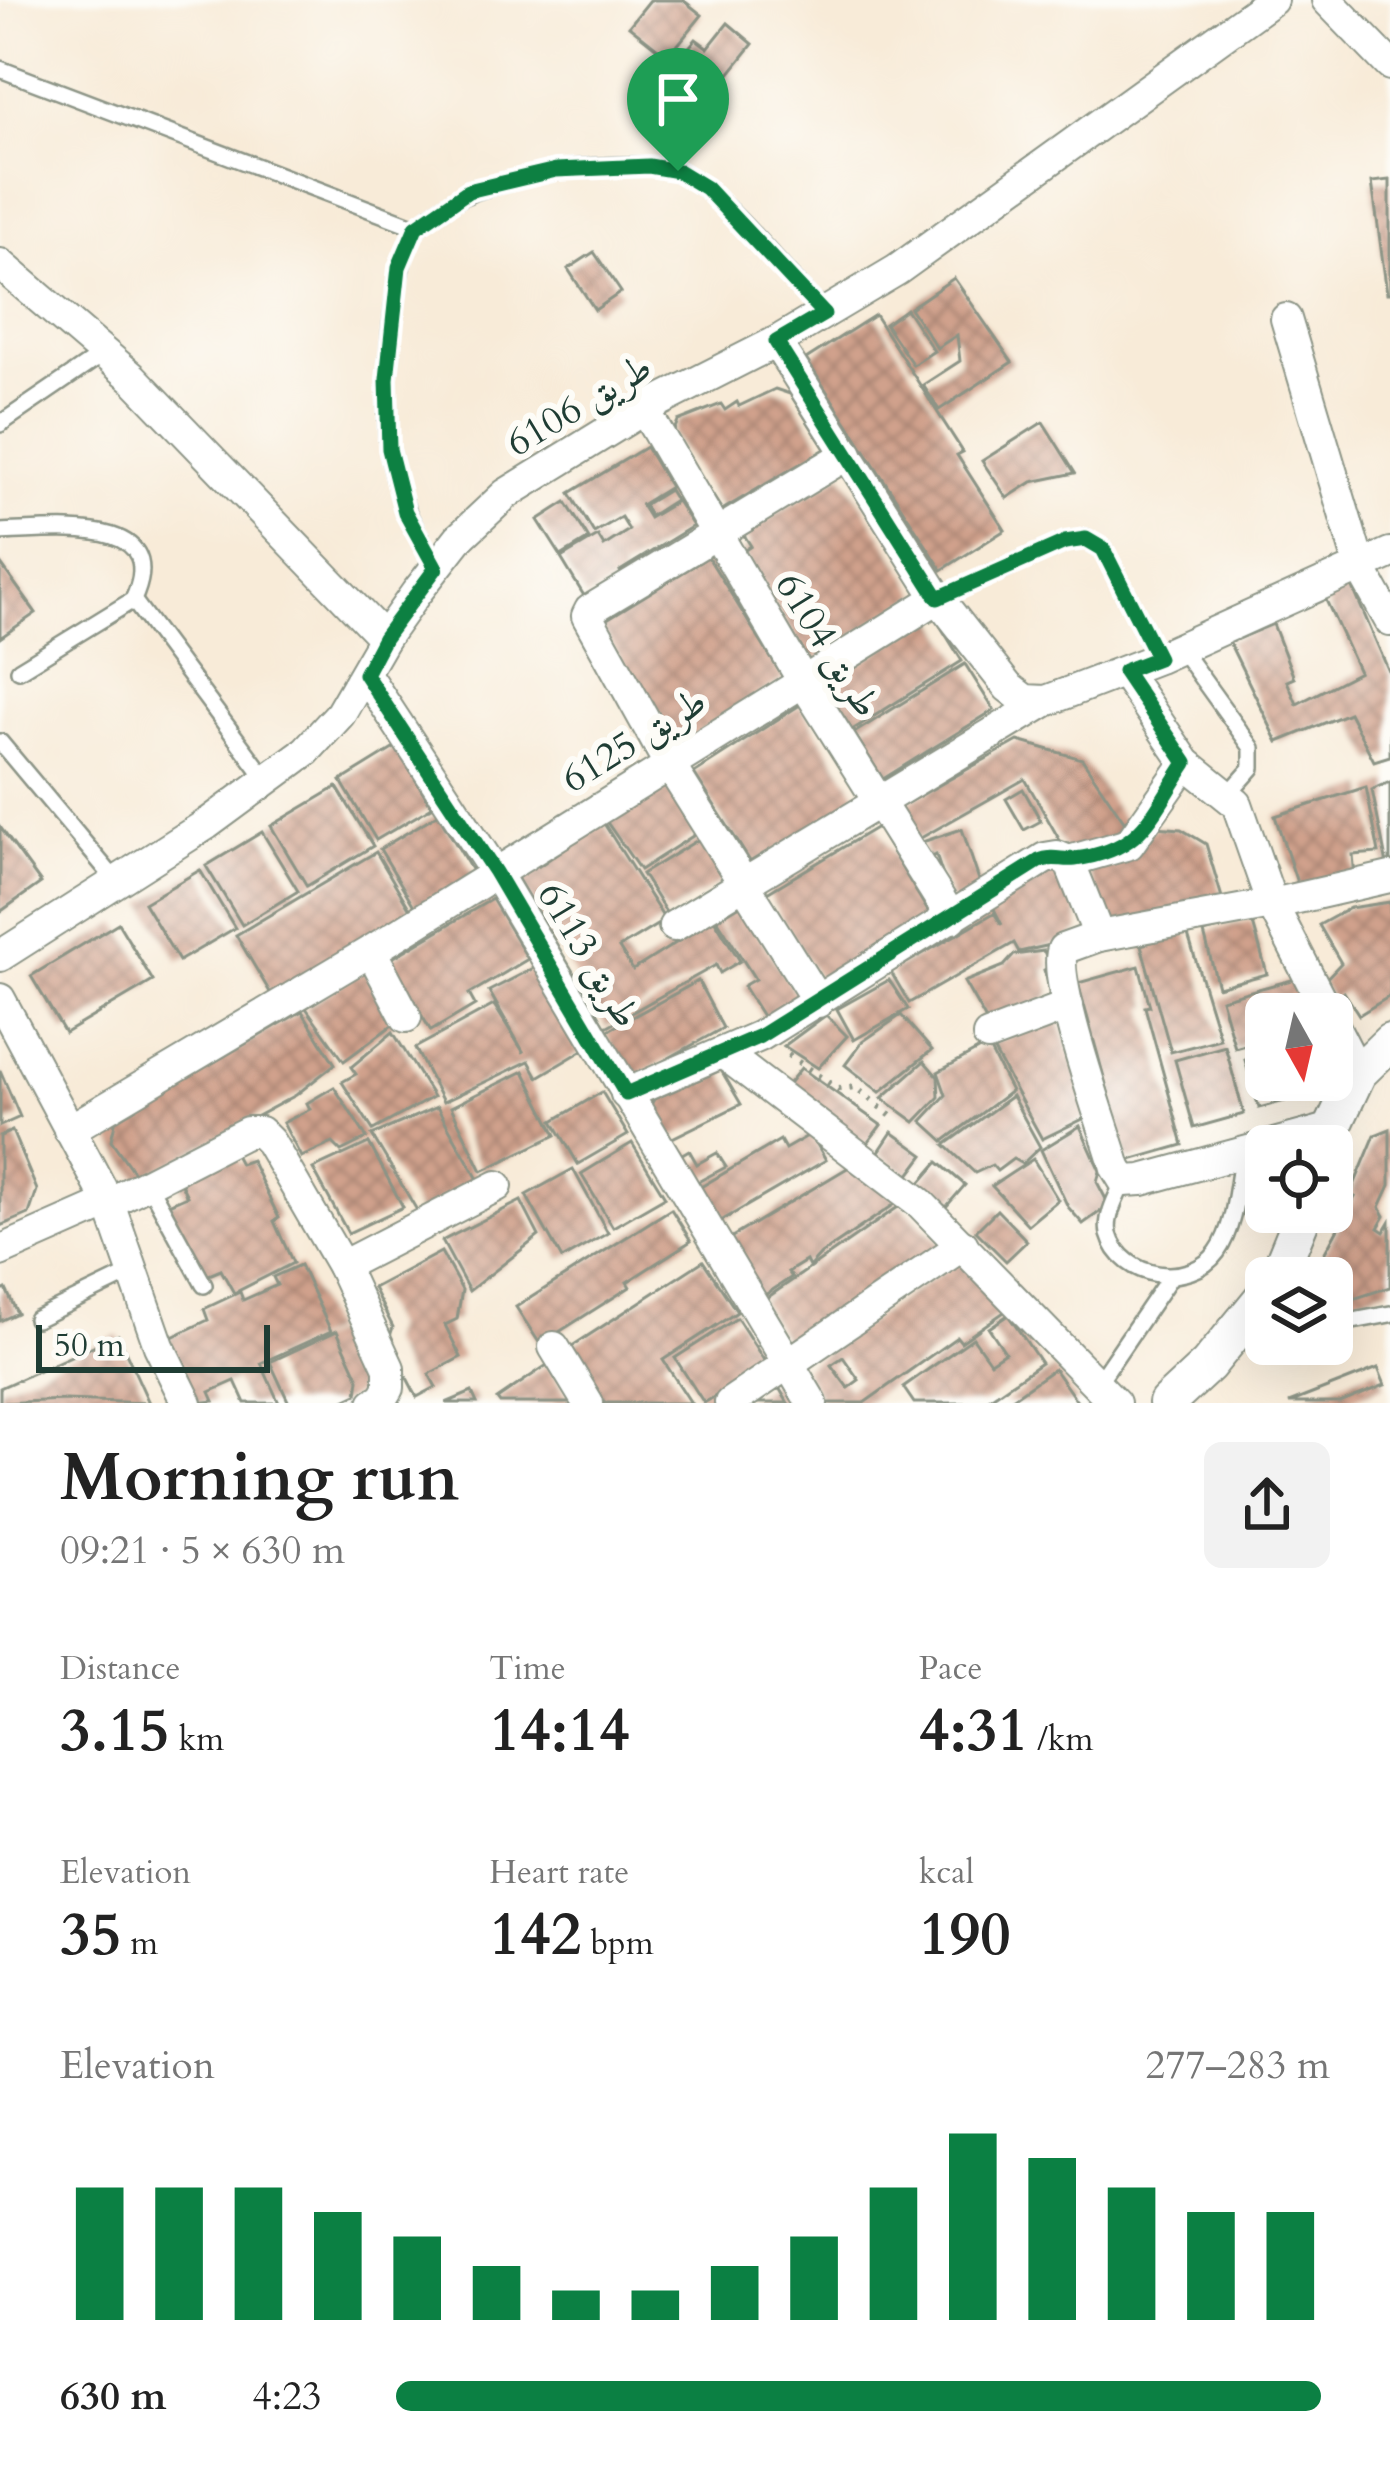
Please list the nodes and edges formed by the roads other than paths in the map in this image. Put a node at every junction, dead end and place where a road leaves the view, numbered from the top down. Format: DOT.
graph roads {
  1 [pos="1272,0"];
  2 [pos="1372,0"];
  3 [pos="1337,9"];
  4 [pos="1390,65"];
  5 [pos="0,69"];
  6 [pos="416,227"];
  7 [pos="0,264"];
  8 [pos="824,314"];
  9 [pos="1286,319"];
  10 [pos="776,342"];
  11 [pos="104,353"];
  12 [pos="644,409"];
  13 [pos="0,424"];
  14 [pos="848,454"];
  15 [pos="0,532"];
  16 [pos="716,536"];
  17 [pos="1390,553"];
  18 [pos="1360,567"];
  19 [pos="436,568"];
  20 [pos="938,598"];
  21 [pos="133,600"];
  22 [pos="1390,621"];
  23 [pos="384,638"];
  24 [pos="1169,653"];
  25 [pos="19,670"];
  26 [pos="1124,671"];
  27 [pos="365,674"];
  28 [pos="804,682"];
  29 [pos="1046,701"];
  30 [pos="0,742"];
  31 [pos="1186,763"];
  32 [pos="669,764"];
  33 [pos="269,782"];
  34 [pos="1228,795"];
  35 [pos="880,802"];
  36 [pos="1069,861"];
  37 [pos="495,872"];
  38 [pos="1390,877"];
  39 [pos="117,882"];
  40 [pos="746,885"];
  41 [pos="1273,904"];
  42 [pos="952,918"];
  43 [pos="674,926"];
  44 [pos="1088,939"];
  45 [pos="371,951"];
  46 [pos="0,956"];
  47 [pos="1318,993"];
  48 [pos="0,999"];
  49 [pos="818,1002"];
  50 [pos="1068,1006"];
  51 [pos="406,1017"];
  52 [pos="988,1036"];
  53 [pos="1353,1037"];
  54 [pos="723,1054"];
  55 [pos="1379,1056"];
  56 [pos="626,1094"];
  57 [pos="1334,1125"];
  58 [pos="69,1130"];
  59 [pos="1243,1152"];
  60 [pos="1120,1174"];
  61 [pos="148,1183"];
  62 [pos="496,1186"];
  63 [pos="109,1203"];
  64 [pos="963,1245"];
  65 [pos="0,1251"];
  66 [pos="342,1265"];
  67 [pos="133,1272"];
  68 [pos="1170,1277"];
  69 [pos="204,1285"];
  70 [pos="1390,1314"];
  71 [pos="36,1319"];
  72 [pos="1353,1320"];
  73 [pos="1245,1336"];
  74 [pos="554,1347"];
  75 [pos="788,1365"];
  76 [pos="1106,1394"];
  77 [pos="187,1403"];
  78 [pos="374,1403"];
  79 [pos="588,1403"];
  80 [pos="730,1403"];
  81 [pos="812,1403"];
  82 [pos="1167,1403"];
  1 -- 8 [label="street, طريق 6106"];
  2 -- 3 [label="street"];
  3 -- 4 [label="street"];
  5 -- 6 [label="lane"];
  6 -- 8 [label="lane"];
  6 -- 19 [label="lane"];
  7 -- 11 [label="street"];
  8 -- 10 [label="street, طريق 6106"];
  9 -- 18 [label="street"];
  10 -- 12 [label="street, طريق 6106"];
  10 -- 14 [label="street"];
  11 -- 13 [label="lane"];
  11 -- 23 [label="street"];
  12 -- 16 [label="street, طريق 6104"];
  12 -- 19 [label="street, طريق 6106"];
  14 -- 16 [label="street"];
  14 -- 20 [label="street"];
  15 -- 21 [label="lane"];
  16 -- 28 [label="street, طريق 6104"];
  16 -- 32 [label="street"];
  17 -- 18 [label="street"];
  18 -- 22 [label="street"];
  18 -- 24 [label="street"];
  19 -- 23 [label="street, طريق 6106"];
  20 -- 24 [label="lane"];
  20 -- 28 [label="street, طريق 6125"];
  20 -- 29 [label="street"];
  21 -- 25 [label="lane"];
  21 -- 33 [label="lane"];
  23 -- 27 [label="street, طريق 6106"];
  24 -- 26 [label="street"];
  24 -- 34 [label="lane"];
  26 -- 29 [label="street"];
  26 -- 31 [label="street"];
  27 -- 33 [label="street, طريق 6106"];
  27 -- 37 [label="street, طريق 6113"];
  28 -- 32 [label="street, طريق 6125"];
  28 -- 35 [label="street, طريق 6104"];
  29 -- 35 [label="street"];
  30 -- 39 [label="lane"];
  31 -- 34 [label="street"];
  31 -- 36 [label="street"];
  32 -- 37 [label="street, طريق 6125"];
  32 -- 40 [label="street"];
  33 -- 39 [label="street, طريق 6106"];
  34 -- 41 [label="street"];
  35 -- 40 [label="street"];
  35 -- 42 [label="street, طريق 6104"];
  36 -- 42 [label="street"];
  36 -- 44 [label="street"];
  37 -- 45 [label="street, طريق 6125"];
  37 -- 56 [label="street, طريق 6113"];
  38 -- 41 [label="street"];
  39 -- 46 [label="street, طريق 6106"];
  40 -- 43 [label="street"];
  40 -- 49 [label="street"];
  41 -- 44 [label="street"];
  41 -- 47 [label="street"];
  42 -- 49 [label="street"];
  44 -- 50 [label="street"];
  45 -- 51 [label="street"];
  45 -- 58 [label="street, طريق 6125"];
  48 -- 58 [label="street"];
  49 -- 54 [label="street"];
  50 -- 52 [label="street"];
  50 -- 60 [label="street"];
  53 -- 55 [label="street"];
  54 -- 56 [label="street"];
  54 -- 64 [label="street"];
  55 -- 57 [label="street"];
  56 -- 75 [label="street, طريق 6113"];
  58 -- 63 [label="street"];
  59 -- 60 [label="street"];
  59 -- 68 [label="lane"];
  60 -- 68 [label="lane"];
  61 -- 63 [label="street"];
  61 -- 66 [label="street"];
  61 -- 69 [label="lane"];
  62 -- 66 [label="street"];
  63 -- 65 [label="street"];
  63 -- 67 [label="street"];
  64 -- 75 [label="street"];
  64 -- 76 [label="street"];
  66 -- 78 [label="street"];
  67 -- 71 [label="lane"];
  67 -- 77 [label="street"];
  68 -- 76 [label="lane"];
  70 -- 72 [label="lane"];
  73 -- 82 [label="street"];
  74 -- 79 [label="street"];
  75 -- 80 [label="street"];
  75 -- 81 [label="street, طريق 6113"];
}
